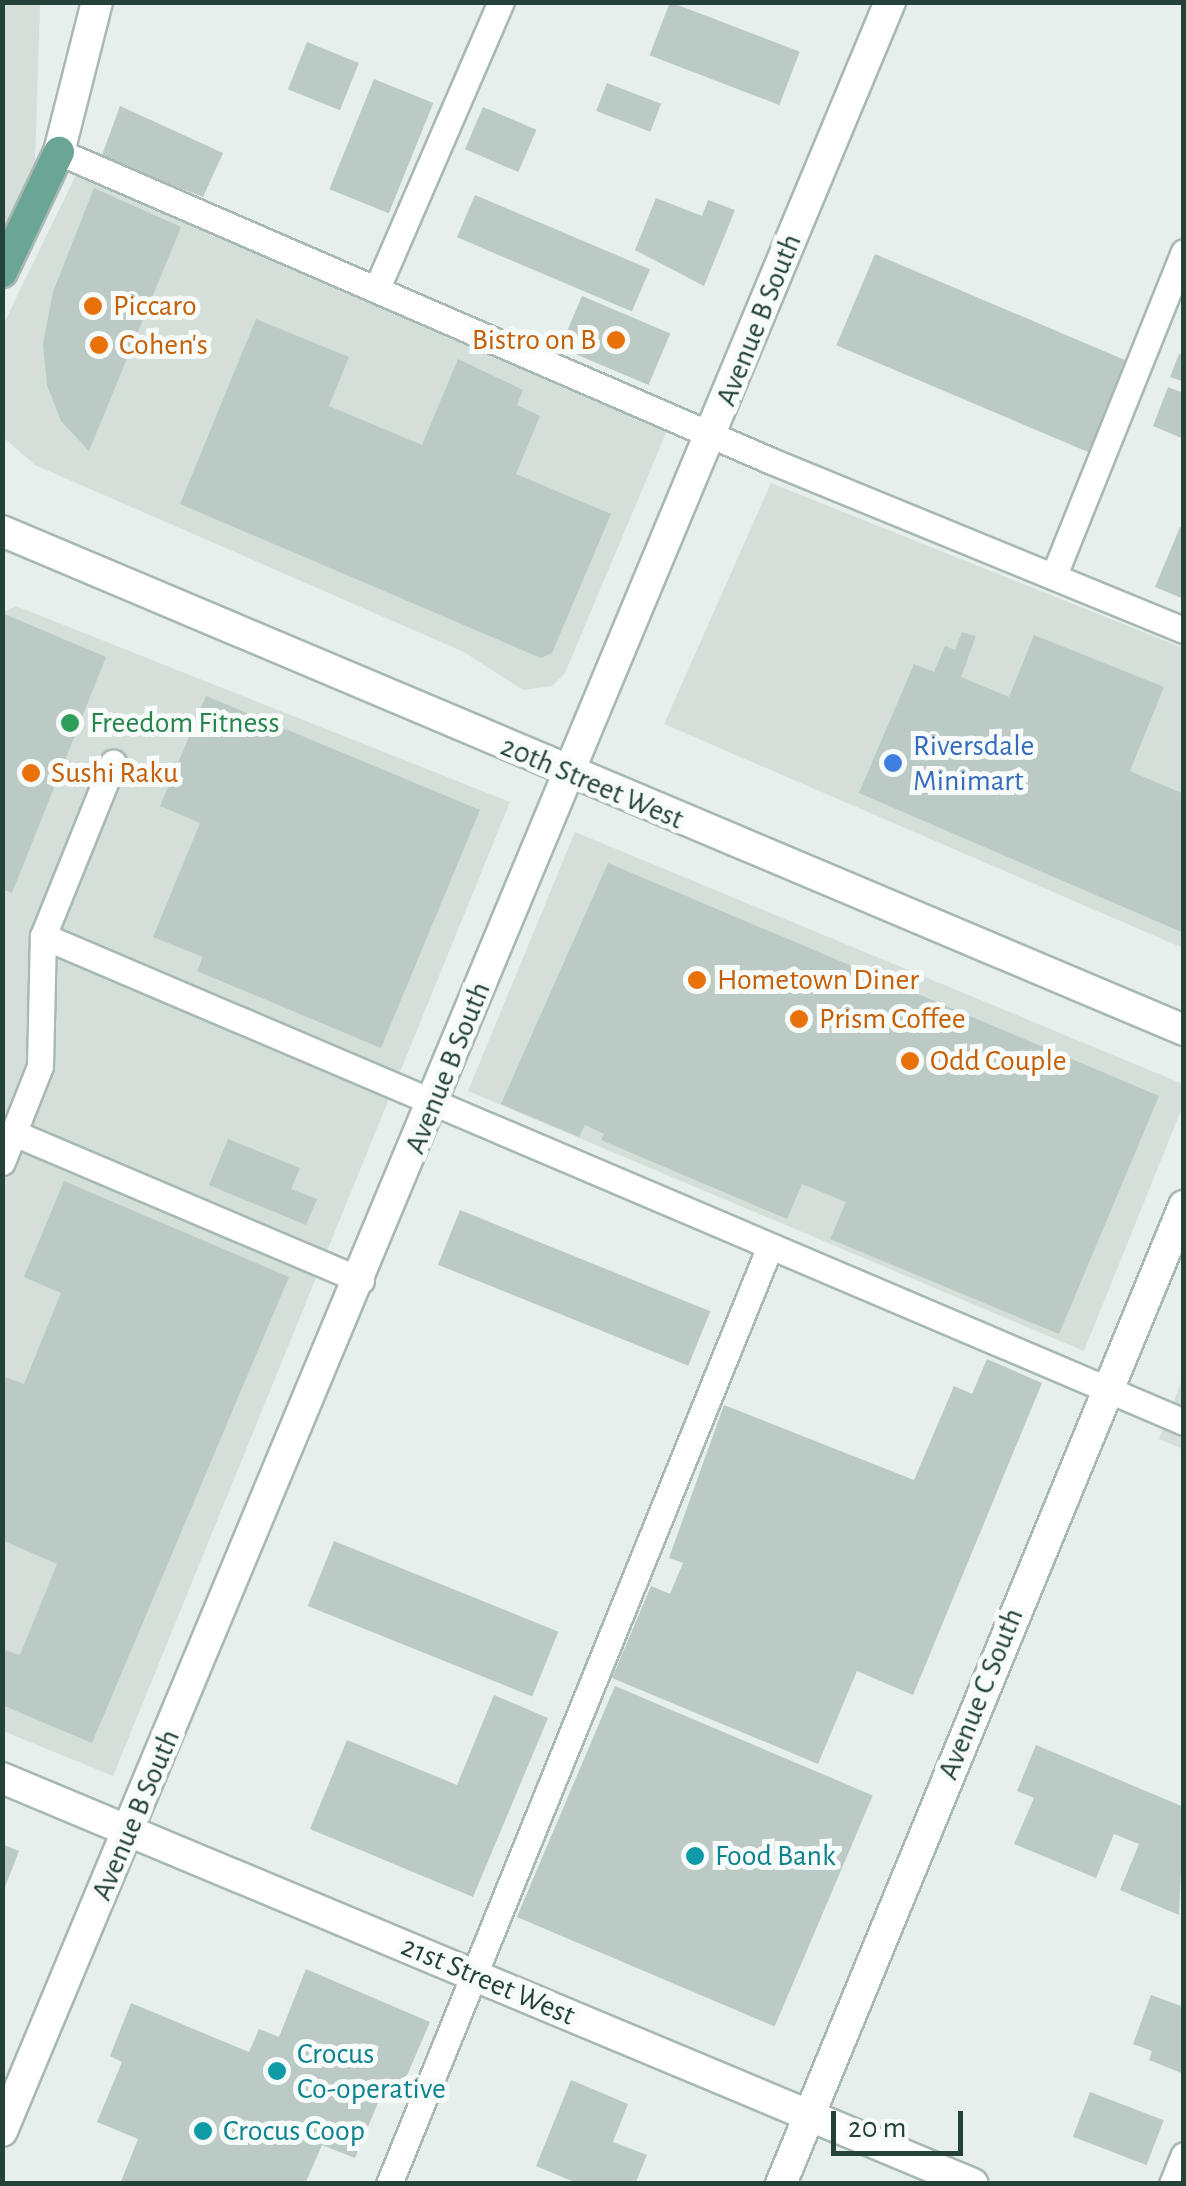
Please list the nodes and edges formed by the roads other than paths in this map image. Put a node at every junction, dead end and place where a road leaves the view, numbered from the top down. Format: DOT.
graph roads {
  1 [pos="97,2"];
  2 [pos="502,2"];
  3 [pos="890,2"];
  4 [pos="59,152"];
  5 [pos="1184,252"];
  6 [pos="2,272"];
  7 [pos="377,288"];
  8 [pos="712,432"];
  9 [pos="2,531"];
  10 [pos="1054,575"];
  11 [pos="1184,630"];
  12 [pos="113,763"];
  13 [pos="570,773"];
  14 [pos="43,936"];
  15 [pos="1184,1030"];
  16 [pos="434,1102"];
  17 [pos="12,1122"];
  18 [pos="2,1162"];
  19 [pos="1184,1206"];
  20 [pos="770,1246"];
  21 [pos="362,1280"];
  22 [pos="1108,1390"];
  23 [pos="1184,1422"];
  24 [pos="2,1778"];
  25 [pos="131,1828"];
  26 [pos="476,1976"];
  27 [pos="810,2115"];
  28 [pos="2,2131"];
  29 [pos="1184,2155"];
  30 [pos="389,2184"];
  31 [pos="781,2184"];
  32 [pos="973,2184"];
  33 [pos="1172,2184"];
  1 -- 4 [label="street"];
  2 -- 7 [label="lane"];
  3 -- 8 [label="street, Avenue B South"];
  4 -- 6 [label="main road"];
  4 -- 7 [label="lane"];
  5 -- 10 [label="lane"];
  7 -- 8 [label="lane"];
  8 -- 10 [label="lane"];
  8 -- 13 [label="street, Avenue B South"];
  9 -- 13 [label="street, 20th Street West"];
  10 -- 11 [label="lane"];
  12 -- 14 [label="lane"];
  13 -- 15 [label="street, 20th Street West"];
  13 -- 16 [label="street, Avenue B South"];
  14 -- 16 [label="lane"];
  14 -- 17 [label="lane"];
  16 -- 20 [label="lane"];
  16 -- 21 [label="street, Avenue B South"];
  17 -- 18 [label="lane"];
  17 -- 21 [label="lane"];
  19 -- 22 [label="street, Avenue C South"];
  20 -- 22 [label="lane"];
  20 -- 26 [label="lane"];
  21 -- 25 [label="street, Avenue B South"];
  22 -- 23 [label="lane"];
  22 -- 27 [label="street, Avenue C South"];
  24 -- 25 [label="street, 21st Street West"];
  25 -- 26 [label="street, 21st Street West"];
  25 -- 28 [label="street, Avenue B South"];
  26 -- 27 [label="street, 21st Street West"];
  26 -- 30 [label="lane"];
  27 -- 31 [label="street, Avenue C South"];
  27 -- 32 [label="street, 21st Street West"];
  29 -- 33 [label="lane"];
}
